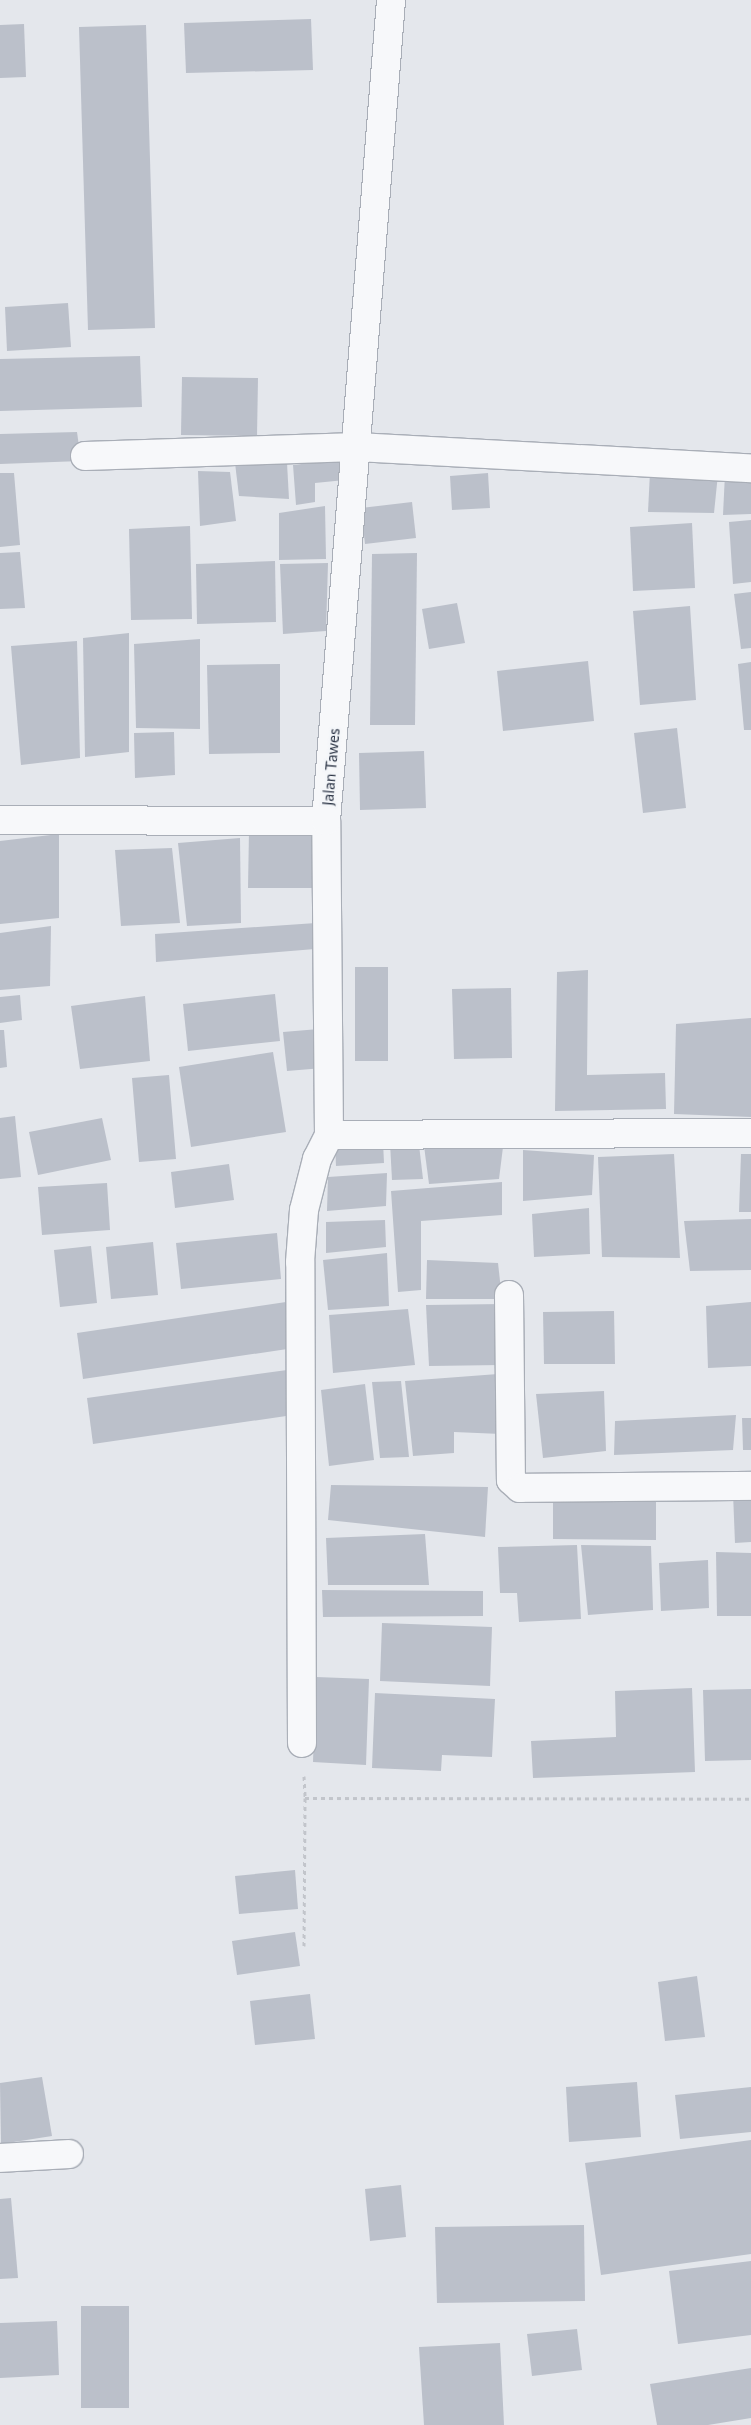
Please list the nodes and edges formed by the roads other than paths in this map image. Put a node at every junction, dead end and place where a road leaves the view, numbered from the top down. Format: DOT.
graph roads {
  1 [pos="391,0"];
  2 [pos="358,448"];
  3 [pos="85,456"];
  4 [pos="751,468"];
  5 [pos="0,820"];
  6 [pos="326,821"];
  7 [pos="751,1133"];
  8 [pos="328,1135"];
  9 [pos="509,1295"];
  10 [pos="751,1486"];
  11 [pos="302,1742"];
  12 [pos="69,2154"];
  13 [pos="0,2158"];
  1 -- 2 [label="street, Jalan Tawes"];
  2 -- 3 [label="street"];
  2 -- 4 [label="street"];
  2 -- 6 [label="street, Jalan Tawes"];
  5 -- 6 [label="street, Jalan Tawes"];
  6 -- 8 [label="street"];
  7 -- 8 [label="street"];
  8 -- 11 [label="street"];
  9 -- 10 [label="street"];
  12 -- 13 [label="street"];
}
